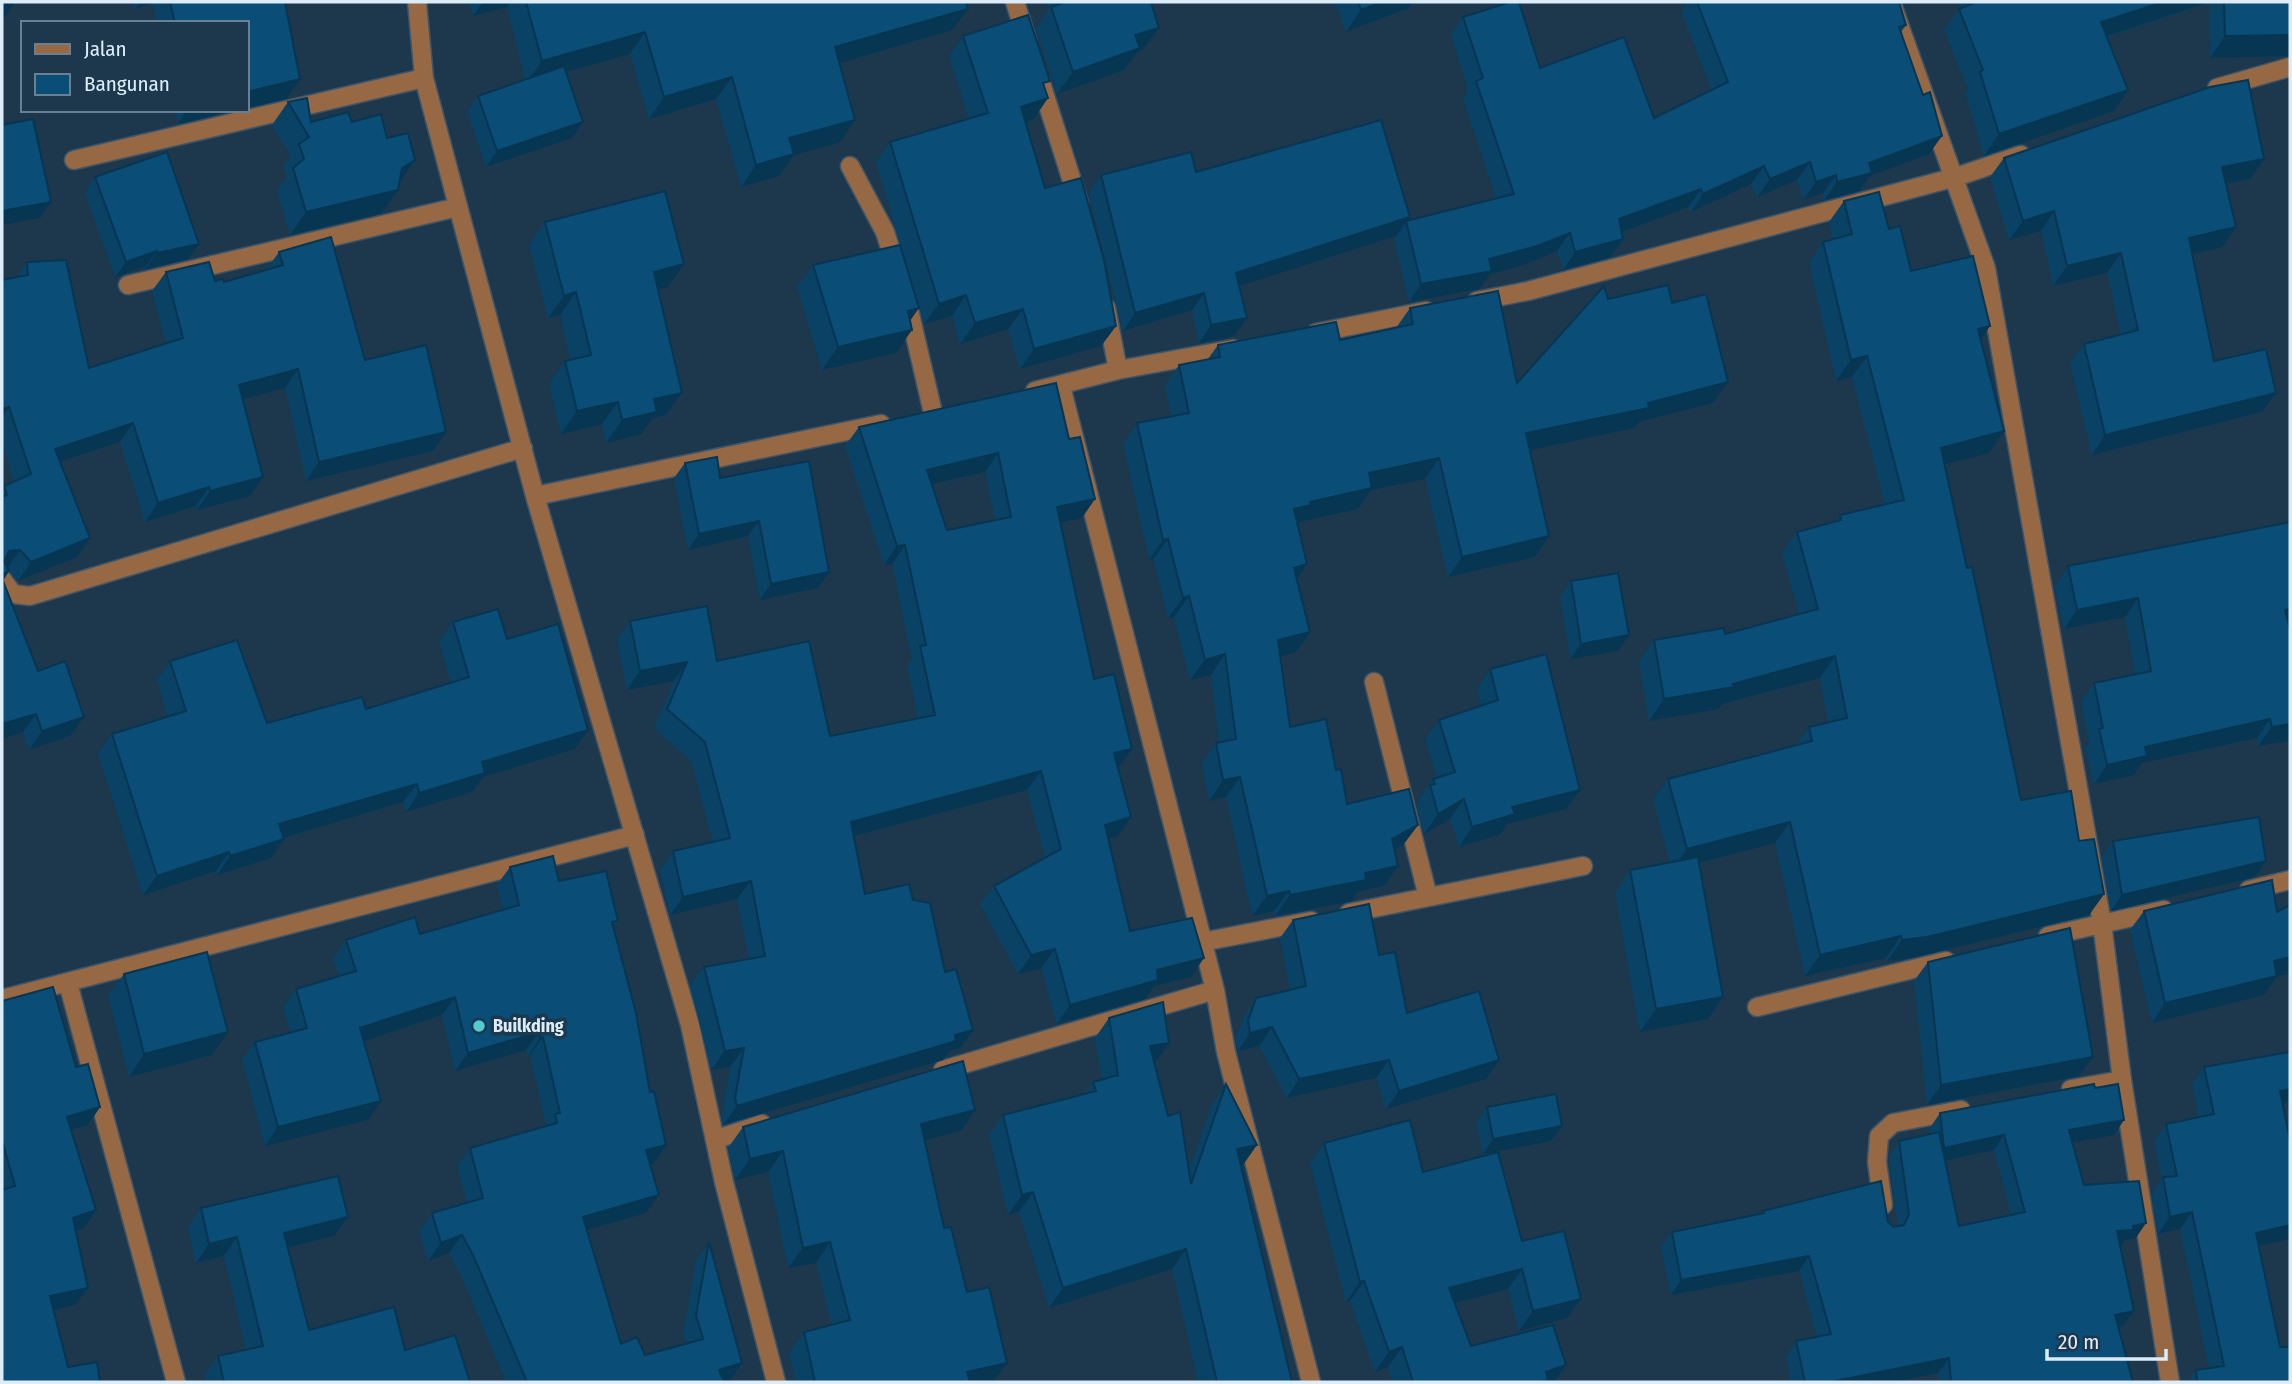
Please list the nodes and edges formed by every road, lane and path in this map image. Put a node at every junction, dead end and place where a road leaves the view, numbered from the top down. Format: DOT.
graph roads {
  1 [pos="417,2"];
  2 [pos="1015,2"];
  3 [pos="1891,2"];
  4 [pos="2290,67"];
  5 [pos="424,78"];
  6 [pos="2204,93"];
  7 [pos="2034,150"];
  8 [pos="74,160"];
  9 [pos="850,166"];
  10 [pos="1956,177"];
  11 [pos="458,207"];
  12 [pos="1083,221"];
  13 [pos="1100,284"];
  14 [pos="128,285"];
  15 [pos="1299,336"];
  16 [pos="1248,346"];
  17 [pos="1118,370"];
  18 [pos="1061,386"];
  19 [pos="1023,394"];
  20 [pos="933,413"];
  21 [pos="893,421"];
  22 [pos="523,448"];
  23 [pos="535,496"];
  24 [pos="2,579"];
  25 [pos="1374,682"];
  26 [pos="635,835"];
  27 [pos="1583,866"];
  28 [pos="2290,880"];
  29 [pos="2237,893"];
  30 [pos="1428,897"];
  31 [pos="2184,905"];
  32 [pos="2102,923"];
  33 [pos="2035,939"];
  34 [pos="1202,942"];
  35 [pos="1969,955"];
  36 [pos="68,983"];
  37 [pos="1215,990"];
  38 [pos="2,999"];
  39 [pos="1757,1007"];
  40 [pos="927,1075"];
  41 [pos="2122,1080"];
  42 [pos="2054,1093"];
  43 [pos="1973,1108"];
  44 [pos="783,1118"];
  45 [pos="716,1139"];
  46 [pos="1885,1217"];
  47 [pos="176,1382"];
  48 [pos="776,1382"];
  49 [pos="1311,1382"];
  50 [pos="2170,1382"];
  1 -- 5 [label="street"];
  2 -- 12 [label="street"];
  3 -- 10 [label="street"];
  4 -- 6 [label="street"];
  5 -- 8 [label="street"];
  5 -- 11 [label="street"];
  7 -- 10 [label="street"];
  9 -- 20 [label="street"];
  10 -- 15 [label="street"];
  10 -- 32 [label="street"];
  11 -- 14 [label="street"];
  11 -- 22 [label="street"];
  13 -- 17 [label="street"];
  16 -- 17 [label="street"];
  17 -- 18 [label="street"];
  18 -- 19 [label="street"];
  18 -- 34 [label="street"];
  21 -- 23 [label="street"];
  22 -- 23 [label="street"];
  22 -- 24 [label="street"];
  23 -- 26 [label="street"];
  25 -- 30 [label="street"];
  26 -- 36 [label="street"];
  26 -- 45 [label="street"];
  27 -- 30 [label="street"];
  28 -- 29 [label="street"];
  30 -- 34 [label="street"];
  31 -- 32 [label="street"];
  32 -- 33 [label="street"];
  32 -- 41 [label="street"];
  34 -- 37 [label="street"];
  35 -- 39 [label="street"];
  36 -- 38 [label="street"];
  36 -- 47 [label="street"];
  37 -- 40 [label="street"];
  37 -- 49 [label="street"];
  41 -- 42 [label="street"];
  41 -- 50 [label="street"];
  43 -- 46 [label="street"];
  44 -- 45 [label="street"];
  45 -- 48 [label="street"];
}
